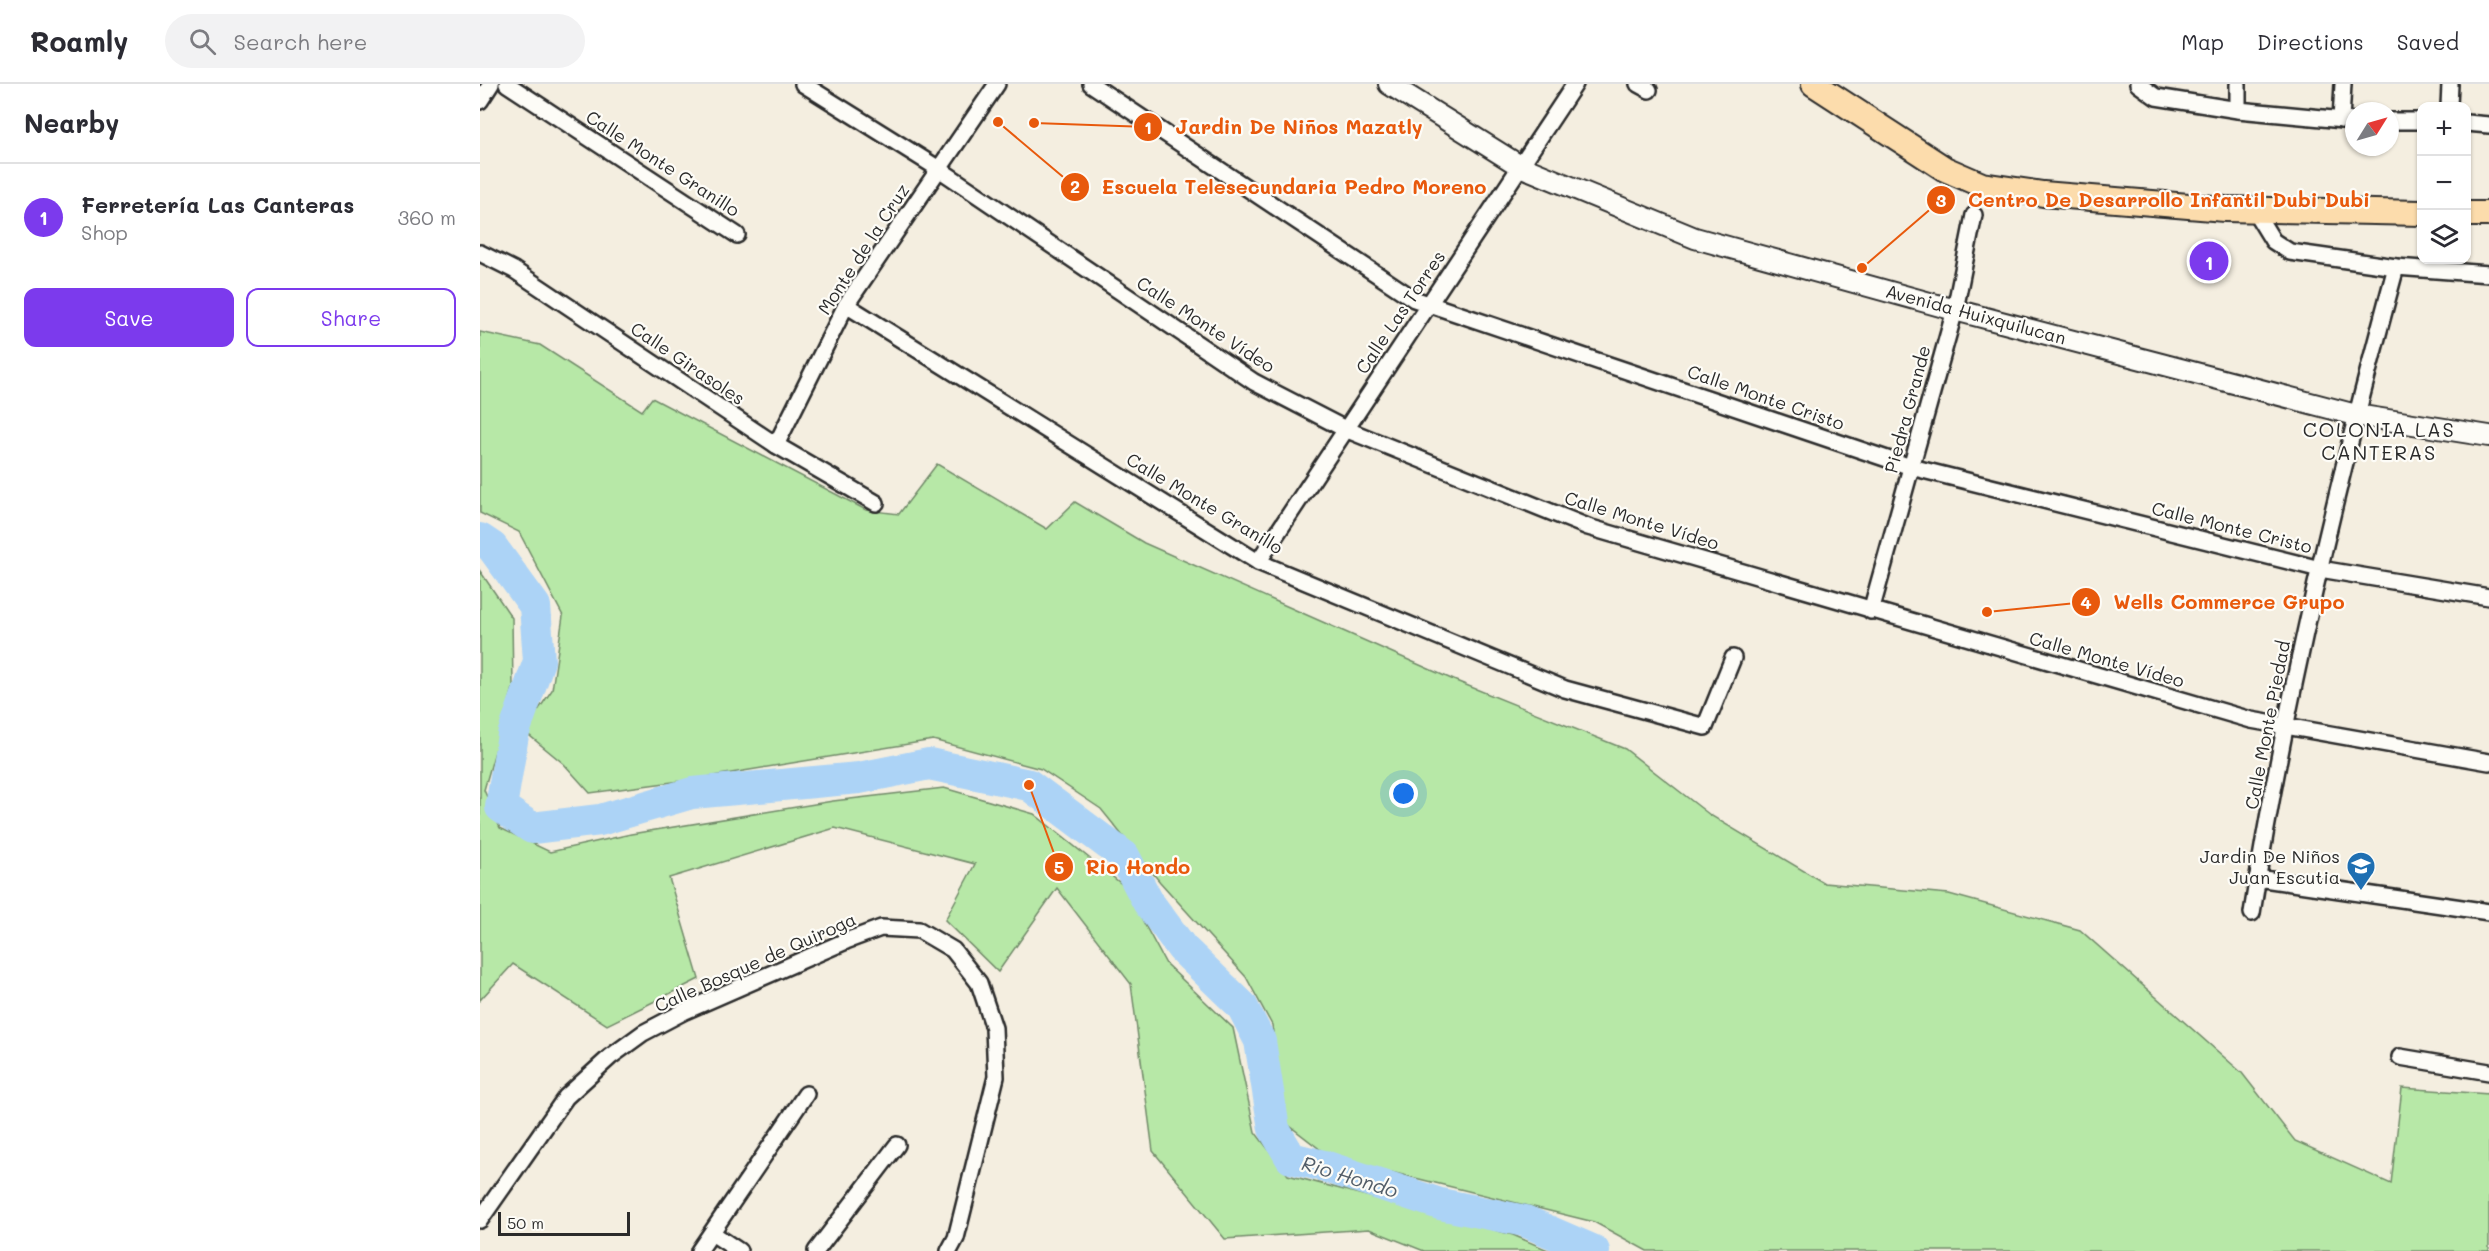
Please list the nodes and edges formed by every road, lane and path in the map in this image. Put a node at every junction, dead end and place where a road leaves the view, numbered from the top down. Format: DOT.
graph roads {
  1 [pos="491,84"];
  2 [pos="507,84"];
  3 [pos="803,84"];
  4 [pos="997,84"];
  5 [pos="1091,84"];
  6 [pos="1389,84"];
  7 [pos="1575,84"];
  8 [pos="1814,84"];
  9 [pos="2138,84"];
  10 [pos="2238,84"];
  11 [pos="2343,84"];
  12 [pos="2450,84"];
  13 [pos="480,101"];
  14 [pos="2345,102"];
  15 [pos="2449,102"];
  16 [pos="2238,110"];
  17 [pos="2345,121"];
  18 [pos="2399,121"];
  19 [pos="2417,121"];
  20 [pos="2471,123"];
  21 [pos="2489,125"];
  22 [pos="1520,166"];
  23 [pos="939,169"];
  24 [pos="2254,210"];
  25 [pos="2417,213"];
  26 [pos="2471,214"];
  27 [pos="2489,214"];
  28 [pos="1974,215"];
  29 [pos="737,235"];
  30 [pos="480,253"];
  31 [pos="2396,267"];
  32 [pos="2489,274"];
  33 [pos="1428,304"];
  34 [pos="846,305"];
  35 [pos="1954,310"];
  36 [pos="2356,414"];
  37 [pos="1345,429"];
  38 [pos="2489,436"];
  39 [pos="776,445"];
  40 [pos="1911,467"];
  41 [pos="876,503"];
  42 [pos="1258,562"];
  43 [pos="2320,569"];
  44 [pos="2489,597"];
  45 [pos="1871,611"];
  46 [pos="1733,658"];
  47 [pos="2285,726"];
  48 [pos="2489,762"];
  49 [pos="2257,879"];
  50 [pos="2489,912"];
  51 [pos="2252,913"];
  52 [pos="2400,1057"];
  53 [pos="2489,1072"];
  54 [pos="806,1094"];
  55 [pos="897,1144"];
  56 [pos="480,1220"];
  57 [pos="712,1233"];
  58 [pos="699,1251"];
  59 [pos="740,1251"];
  60 [pos="816,1251"];
  61 [pos="949,1251"];
  1 -- 13 [label="street"];
  2 -- 29 [label="street, Calle Monte Granillo"];
  3 -- 23 [label="street, Calle Monte Vídeo"];
  4 -- 23 [label="street, Monte de la Cruz"];
  5 -- 33 [label="street, Calle Monte Cristo"];
  6 -- 22 [label="street, Avenida Huixquilucan"];
  7 -- 22 [label="street, Calle Las Torres"];
  8 -- 24 [label="main road"];
  9 -- 16 [label="street"];
  10 -- 16 [label="street"];
  11 -- 14 [label="street"];
  12 -- 15 [label="street"];
  16 -- 17 [label="street"];
  18 -- 19 [label="street"];
  20 -- 21 [label="street"];
  22 -- 33 [label="street, Calle Las Torres"];
  22 -- 35 [label="street, Avenida Huixquilucan"];
  23 -- 34 [label="street, Monte de la Cruz"];
  23 -- 37 [label="street, Calle Monte Vídeo"];
  24 -- 25 [label="main road"];
  24 -- 31 [label="street"];
  26 -- 27 [label="main road"];
  28 -- 35 [label="street, Piedra Grande"];
  30 -- 39 [label="street, Calle Girasoles"];
  31 -- 32 [label="street"];
  31 -- 36 [label="street, Calle Monte Piedad"];
  33 -- 37 [label="street, Calle Las Torres"];
  33 -- 40 [label="street, Calle Monte Cristo"];
  34 -- 39 [label="street, Monte de la Cruz"];
  34 -- 42 [label="street, Calle Monte Granillo"];
  35 -- 36 [label="street, Avenida Huixquilucan"];
  35 -- 40 [label="street, Piedra Grande"];
  36 -- 38 [label="street, Avenida Huixquilucan"];
  36 -- 43 [label="street, Calle Monte Piedad"];
  37 -- 42 [label="street, Calle Las Torres"];
  37 -- 45 [label="street, Calle Monte Vídeo"];
  39 -- 41 [label="street, Calle Girasoles"];
  40 -- 43 [label="street, Calle Monte Cristo"];
  40 -- 45 [label="street, Piedra Grande"];
  42 -- 46 [label="street, Calle Monte Granillo"];
  43 -- 44 [label="street, Calle Monte Cristo"];
  43 -- 47 [label="street, Calle Monte Piedad"];
  45 -- 47 [label="street, Calle Monte Vídeo"];
  47 -- 48 [label="street, Calle Monte Vídeo"];
  47 -- 49 [label="street, Calle Monte Piedad"];
  49 -- 50 [label="street"];
  49 -- 51 [label="street, Calle Monte Piedad"];
  52 -- 53 [label="street"];
  54 -- 57 [label="street"];
  55 -- 60 [label="street"];
  56 -- 61 [label="street, Calle Bosque de Quiroga"];
  57 -- 58 [label="street"];
  57 -- 59 [label="street"];
}
